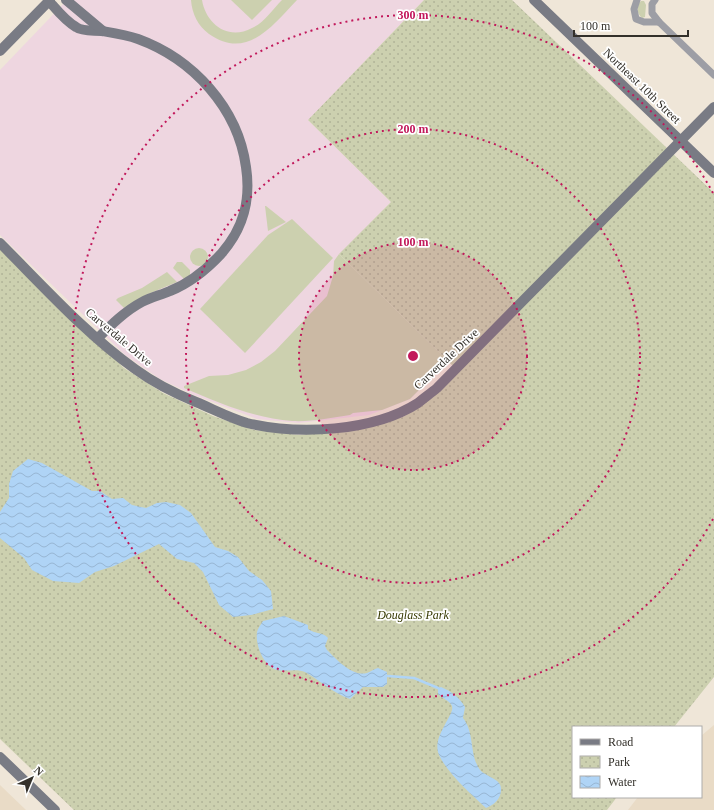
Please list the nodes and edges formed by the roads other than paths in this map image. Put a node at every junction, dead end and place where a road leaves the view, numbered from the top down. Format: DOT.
graph roads {
  1 [pos="49,0"];
  2 [pos="66,0"];
  3 [pos="534,0"];
  4 [pos="637,0"];
  5 [pos="655,0"];
  6 [pos="659,22"];
  7 [pos="103,31"];
  8 [pos="0,51"];
  9 [pos="714,75"];
  10 [pos="714,107"];
  11 [pos="681,141"];
  12 [pos="714,173"];
  13 [pos="0,243"];
  14 [pos="98,338"];
  15 [pos="0,757"];
  16 [pos="55,810"];
  1 -- 7 [label="street"];
  1 -- 8 [label="street"];
  2 -- 7 [label="street"];
  3 -- 11 [label="street, Northeast 10th Street"];
  4 -- 6 [label="street"];
  5 -- 6 [label="street"];
  6 -- 9 [label="street"];
  7 -- 14 [label="street"];
  10 -- 11 [label="street, Carverdale Drive"];
  11 -- 12 [label="street, Northeast 10th Street"];
  11 -- 14 [label="street, Carverdale Drive"];
  13 -- 14 [label="street, Carverdale Drive"];
  15 -- 16 [label="street"];
}
